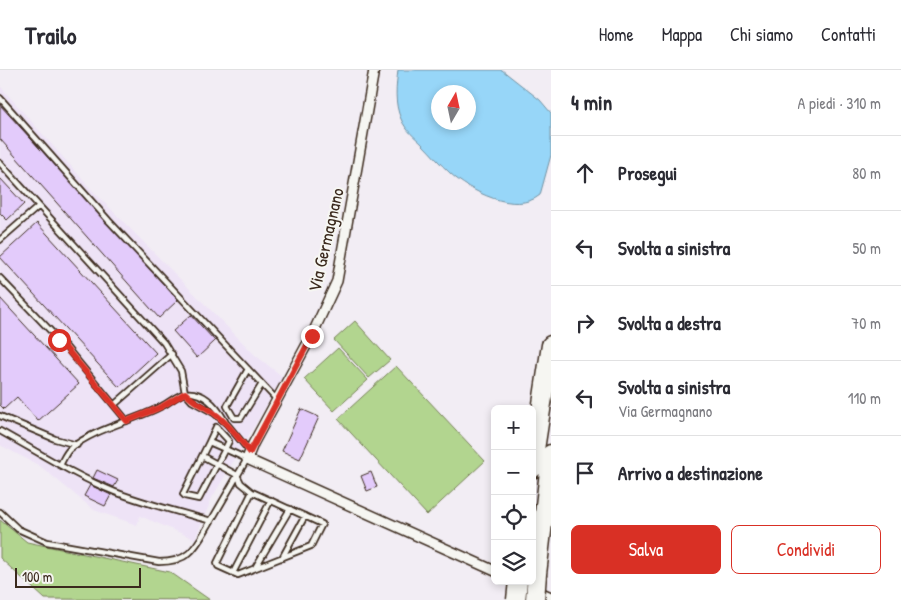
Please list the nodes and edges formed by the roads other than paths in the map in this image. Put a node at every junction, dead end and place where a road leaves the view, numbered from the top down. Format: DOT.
graph roads {
  1 [pos="374,70"];
  2 [pos="0,98"];
  3 [pos="0,163"];
  4 [pos="39,206"];
  5 [pos="0,240"];
  6 [pos="0,278"];
  7 [pos="551,345"];
  8 [pos="172,354"];
  9 [pos="248,369"];
  10 [pos="262,384"];
  11 [pos="185,393"];
  12 [pos="277,400"];
  13 [pos="114,405"];
  14 [pos="0,416"];
  15 [pos="127,421"];
  16 [pos="226,424"];
  17 [pos="0,431"];
  18 [pos="209,442"];
  19 [pos="77,445"];
  20 [pos="224,449"];
  21 [pos="535,450"];
  22 [pos="551,454"];
  23 [pos="202,456"];
  24 [pos="249,456"];
  25 [pos="217,464"];
  26 [pos="60,465"];
  27 [pos="238,475"];
  28 [pos="252,492"];
  29 [pos="270,500"];
  30 [pos="290,509"];
  31 [pos="0,512"];
  32 [pos="305,516"];
  33 [pos="211,521"];
  34 [pos="282,558"];
  35 [pos="255,569"];
  36 [pos="491,569"];
  37 [pos="232,573"];
  38 [pos="517,585"];
  39 [pos="526,585"];
  40 [pos="551,596"];
  41 [pos="516,600"];
  42 [pos="535,600"];
  1 -- 12 [label="street, Via Germagnano"];
  2 -- 9 [label="lane"];
  3 -- 4 [label="lane"];
  4 -- 5 [label="lane"];
  4 -- 8 [label="lane"];
  6 -- 13 [label="lane"];
  7 -- 21 [label="highway"];
  8 -- 11 [label="lane"];
  8 -- 13 [label="lane"];
  9 -- 10 [label="lane"];
  9 -- 10 [label="lane"];
  10 -- 12 [label="lane"];
  11 -- 15 [label="lane"];
  11 -- 16 [label="lane"];
  11 -- 16 [label="lane"];
  12 -- 24 [label="street, Via Germagnano"];
  13 -- 15 [label="lane"];
  14 -- 19 [label="lane"];
  15 -- 19 [label="lane"];
  16 -- 24 [label="lane"];
  17 -- 26 [label="lane"];
  18 -- 20 [label="lane"];
  18 -- 20 [label="lane"];
  18 -- 23 [label="lane"];
  19 -- 26 [label="lane"];
  20 -- 24 [label="lane"];
  20 -- 25 [label="lane"];
  22 -- 42 [label="highway, bridge"];
  23 -- 25 [label="lane"];
  23 -- 25 [label="lane"];
  24 -- 27 [label="lane, Via Germagnano"];
  24 -- 36 [label="street"];
  25 -- 27 [label="lane"];
  26 -- 33 [label="lane"];
  27 -- 28 [label="lane"];
  27 -- 33 [label="lane, Via Germagnano"];
  28 -- 29 [label="lane"];
  28 -- 37 [label="lane"];
  29 -- 30 [label="lane"];
  29 -- 37 [label="lane"];
  30 -- 32 [label="lane"];
  30 -- 35 [label="lane"];
  31 -- 33 [label="lane, Via Germagnano"];
  32 -- 34 [label="lane"];
  32 -- 34 [label="lane"];
  34 -- 35 [label="lane"];
  35 -- 37 [label="lane"];
  38 -- 41 [label="highway, bridge"];
  39 -- 40 [label="street"];
}
